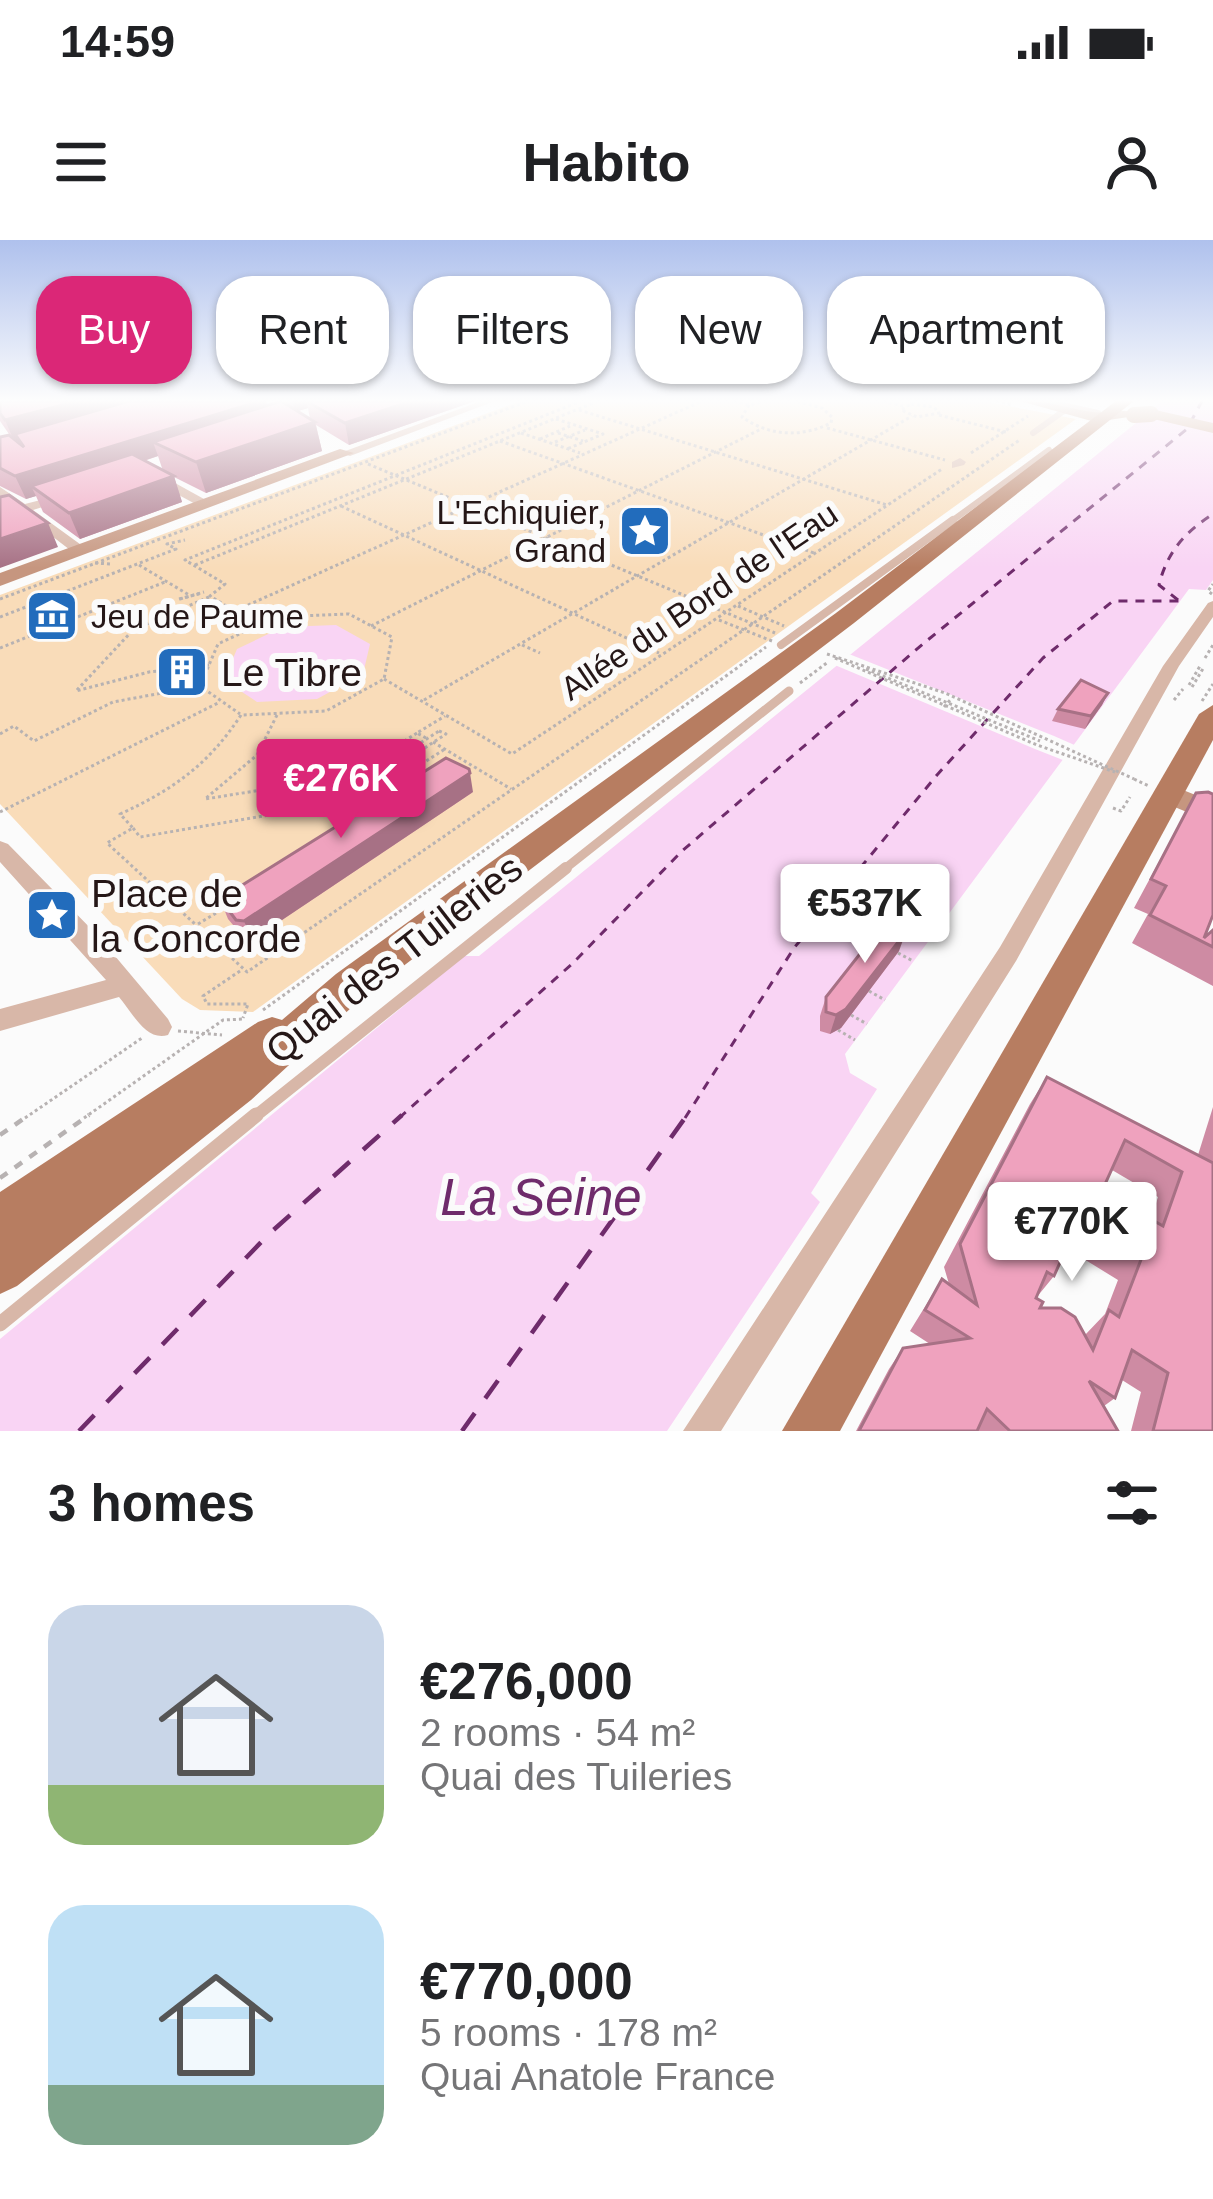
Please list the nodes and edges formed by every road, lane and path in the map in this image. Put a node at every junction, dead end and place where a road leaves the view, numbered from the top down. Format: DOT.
graph roads {
  1 [pos="345,457"];
  2 [pos="357,457"];
  3 [pos="379,457"];
  4 [pos="442,457"];
  5 [pos="460,457"];
  6 [pos="542,457"];
  7 [pos="579,457"];
  8 [pos="707,457"];
  9 [pos="730,457"];
  10 [pos="840,457"];
  11 [pos="940,457"];
  12 [pos="966,457"];
  13 [pos="997,457"];
  14 [pos="1040,457"];
  15 [pos="1050,457"];
  16 [pos="375,458"];
  17 [pos="170,460"];
  18 [pos="349,460"];
  19 [pos="959,461"];
  20 [pos="385,463"];
  21 [pos="368,464"];
  22 [pos="563,464"];
  23 [pos="986,464"];
  24 [pos="362,471"];
  25 [pos="788,475"];
  26 [pos="394,476"];
  27 [pos="403,479"];
  28 [pos="799,479"];
  29 [pos="0,491"];
  30 [pos="639,491"];
  31 [pos="75,492"];
  32 [pos="206,504"];
  33 [pos="887,505"];
  34 [pos="339,506"];
  35 [pos="468,506"];
  36 [pos="23,509"];
  37 [pos="0,516"];
  38 [pos="728,523"];
  39 [pos="404,535"];
  40 [pos="545,538"];
  41 [pos="185,540"];
  42 [pos="815,554"];
  43 [pos="88,558"];
  44 [pos="110,564"];
  45 [pos="137,564"];
  46 [pos="193,565"];
  47 [pos="480,571"];
  48 [pos="637,576"];
  49 [pos="0,580"];
  50 [pos="165,582"];
  51 [pos="1213,584"];
  52 [pos="1213,595"];
  53 [pos="211,596"];
  54 [pos="194,598"];
  55 [pos="0,599"];
  56 [pos="736,606"];
  57 [pos="1213,606"];
  58 [pos="236,611"];
  59 [pos="573,613"];
  60 [pos="725,613"];
  61 [pos="0,617"];
  62 [pos="766,618"];
  63 [pos="716,619"];
  64 [pos="257,625"];
  65 [pos="756,625"];
  66 [pos="371,626"];
  67 [pos="747,631"];
  68 [pos="520,644"];
  69 [pos="1213,644"];
  70 [pos="0,648"];
  71 [pos="540,653"];
  72 [pos="662,654"];
  73 [pos="789,655"];
  74 [pos="1205,658"];
  75 [pos="209,665"];
  76 [pos="1202,667"];
  77 [pos="866,669"];
  78 [pos="384,679"];
  79 [pos="200,686"];
  80 [pos="1212,695"];
  81 [pos="1177,699"];
  82 [pos="221,701"];
  83 [pos="423,701"];
  84 [pos="948,703"];
  85 [pos="278,713"];
  86 [pos="241,715"];
  87 [pos="447,715"];
  88 [pos="417,733"];
  89 [pos="0,734"];
  90 [pos="427,739"];
  91 [pos="1040,741"];
  92 [pos="433,742"];
  93 [pos="445,749"];
  94 [pos="1134,779"];
  95 [pos="1155,788"];
  96 [pos="512,790"];
  97 [pos="1130,796"];
  98 [pos="1120,811"];
  99 [pos="0,812"];
  100 [pos="1213,813"];
  101 [pos="133,828"];
  102 [pos="0,849"];
  103 [pos="237,899"];
  104 [pos="197,925"];
  105 [pos="898,953"];
  106 [pos="913,961"];
  107 [pos="245,971"];
  108 [pos="125,985"];
  109 [pos="350,985"];
  110 [pos="869,991"];
  111 [pos="885,1000"];
  112 [pos="851,1015"];
  113 [pos="0,1020"];
  114 [pos="242,1020"];
  115 [pos="866,1024"];
  116 [pos="159,1027"];
  117 [pos="838,1030"];
  118 [pos="205,1036"];
  119 [pos="855,1040"];
  120 [pos="0,1135"];
  121 [pos="0,1178"];
  122 [pos="0,1220"];
  123 [pos="0,1268"];
  124 [pos="0,1324"];
  125 [pos="701,1431"];
  126 [pos="810,1431"];
  1 -- 18 [label="street"];
  2 -- 18 [label="street"];
  3 -- 16 [label="path"];
  4 -- 26 [label="path"];
  5 -- 27 [label="path"];
  6 -- 22 [label="path"];
  7 -- 22 [label="path"];
  8 -- 30 [label="path"];
  9 -- 28 [label="path"];
  10 -- 28 [label="path"];
  11 -- 19 [label="path"];
  12 -- 19 [label="path, Allée du Bord de l'Eau"];
  13 -- 23 [label="path"];
  14 -- 73 [label="lane"];
  15 -- 73 [label="main road"];
  16 -- 18 [label="path"];
  16 -- 20 [label="path"];
  17 -- 32 [label="street"];
  18 -- 24 [label="path"];
  18 -- 32 [label="street"];
  18 -- 43 [label="path"];
  19 -- 23 [label="path"];
  19 -- 33 [label="path, Allée du Bord de l'Eau"];
  21 -- 26 [label="path"];
  22 -- 30 [label="path"];
  22 -- 35 [label="path"];
  23 -- 62 [label="path"];
  25 -- 28 [label="path"];
  26 -- 27 [label="path"];
  26 -- 46 [label="path"];
  27 -- 34 [label="path"];
  27 -- 35 [label="path"];
  28 -- 33 [label="path"];
  28 -- 38 [label="path"];
  29 -- 36 [label="street"];
  30 -- 38 [label="path"];
  30 -- 40 [label="path"];
  31 -- 36 [label="street"];
  32 -- 43 [label="street"];
  33 -- 42 [label="path, Allée du Bord de l'Eau"];
  34 -- 39 [label="path"];
  34 -- 46 [label="path"];
  35 -- 39 [label="path"];
  35 -- 40 [label="path"];
  36 -- 37 [label="street"];
  36 -- 43 [label="street"];
  38 -- 42 [label="path"];
  38 -- 48 [label="path"];
  39 -- 47 [label="path"];
  39 -- 58 [label="path"];
  40 -- 47 [label="path"];
  40 -- 48 [label="path"];
  41 -- 45 [label="path"];
  42 -- 56 [label="path, Allée du Bord de l'Eau"];
  43 -- 44 [label="path"];
  43 -- 49 [label="street"];
  43 -- 55 [label="path"];
  45 -- 50 [label="path"];
  45 -- 61 [label="path"];
  46 -- 53 [label="path"];
  47 -- 59 [label="path"];
  47 -- 66 [label="path"];
  48 -- 59 [label="path"];
  48 -- 60 [label="path"];
  50 -- 54 [label="path"];
  50 -- 70 [label="path"];
  51 -- 52 [label="path"];
  53 -- 54 [label="path"];
  53 -- 58 [label="path"];
  54 -- 75 [label="path"];
  56 -- 60 [label="path, Allée du Bord de l'Eau"];
  56 -- 62 [label="path"];
  57 -- 125 [label="street"];
  58 -- 64 [label="path"];
  59 -- 68 [label="path"];
  59 -- 72 [label="path"];
  60 -- 63 [label="path, Allée du Bord de l'Eau"];
  60 -- 65 [label="path"];
  62 -- 65 [label="path"];
  62 -- 73 [label="path"];
  63 -- 67 [label="path"];
  63 -- 72 [label="path, Allée du Bord de l'Eau"];
  64 -- 66 [label="path"];
  64 -- 75 [label="path"];
  65 -- 67 [label="path"];
  65 -- 73 [label="path"];
  66 -- 78 [label="path"];
  67 -- 73 [label="path"];
  67 -- 96 [label="path"];
  68 -- 71 [label="path"];
  68 -- 83 [label="path"];
  69 -- 74 [label="path"];
  72 -- 87 [label="path, Allée du Bord de l'Eau"];
  73 -- 109 [label="main road, Quai des Tuileries"];
  73 -- 114 [label="path, Quai des Tuileries"];
  73 -- 124 [label="lane"];
  75 -- 79 [label="path"];
  76 -- 81 [label="path"];
  77 -- 84 [label="path, bridge"];
  78 -- 83 [label="path"];
  78 -- 85 [label="path"];
  79 -- 82 [label="path"];
  79 -- 89 [label="path"];
  80 -- 95 [label="main road"];
  82 -- 86 [label="path"];
  82 -- 99 [label="path"];
  83 -- 87 [label="path"];
  84 -- 84 [label="path, bridge"];
  84 -- 91 [label="path, bridge"];
  84 -- 94 [label="path, bridge"];
  84 -- 94 [label="path, bridge"];
  85 -- 86 [label="path"];
  85 -- 88 [label="path"];
  86 -- 101 [label="path"];
  87 -- 88 [label="path"];
  88 -- 90 [label="path"];
  90 -- 92 [label="path"];
  90 -- 92 [label="path"];
  92 -- 93 [label="path"];
  93 -- 96 [label="path"];
  93 -- 101 [label="path"];
  94 -- 95 [label="path"];
  95 -- 100 [label="street"];
  95 -- 126 [label="main road"];
  96 -- 107 [label="path"];
  97 -- 98 [label="path"];
  101 -- 104 [label="path"];
  102 -- 108 [label="street"];
  103 -- 104 [label="path"];
  104 -- 107 [label="path"];
  105 -- 106 [label="path"];
  107 -- 114 [label="path"];
  108 -- 113 [label="street"];
  108 -- 116 [label="street"];
  109 -- 122 [label="main road"];
  109 -- 123 [label="main road, Quai des Tuileries"];
  110 -- 111 [label="path"];
  112 -- 115 [label="path"];
  114 -- 118 [label="path, Quai des Tuileries"];
  116 -- 118 [label="path"];
  116 -- 120 [label="path"];
  117 -- 119 [label="path"];
  118 -- 121 [label="path"];
}
